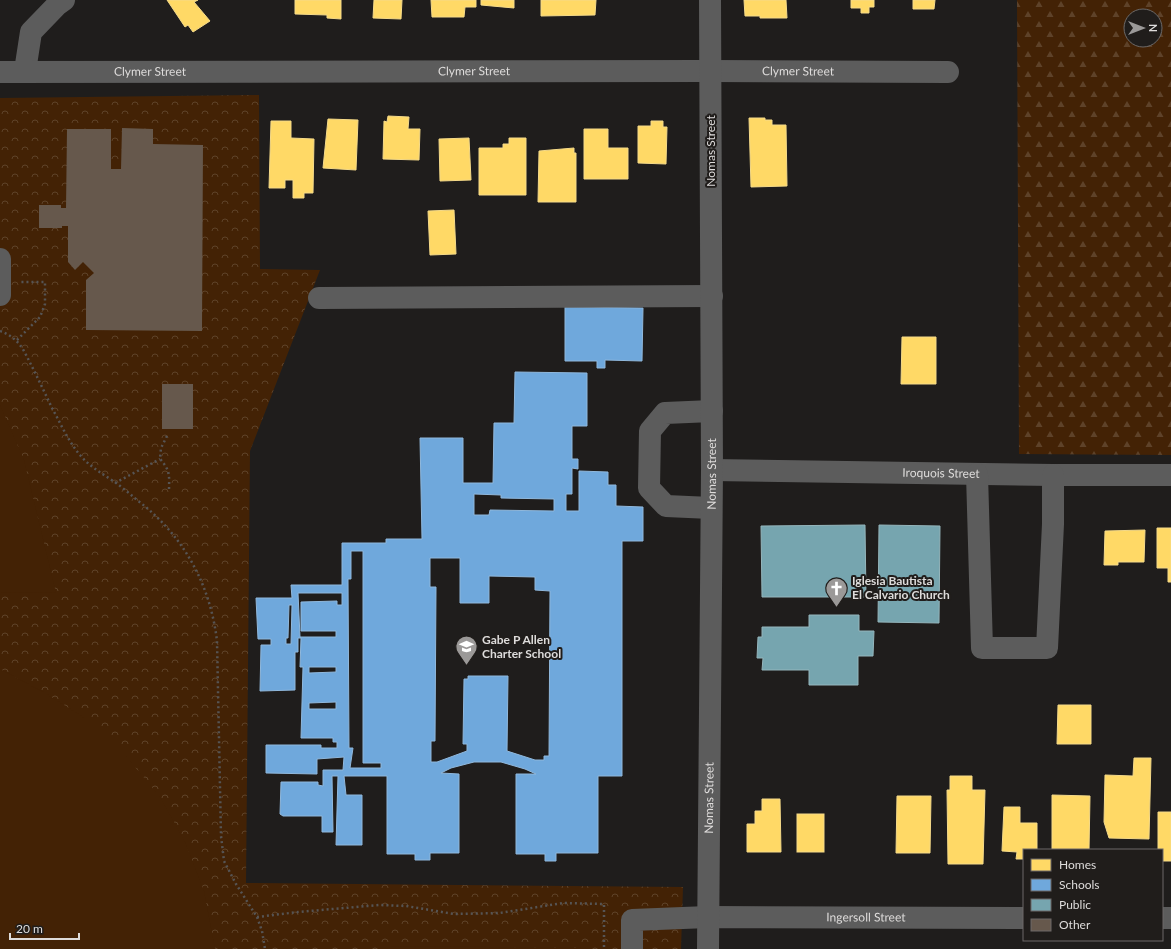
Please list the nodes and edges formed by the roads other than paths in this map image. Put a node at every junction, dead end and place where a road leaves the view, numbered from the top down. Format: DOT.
graph roads {
  1 [pos="64,0"];
  2 [pos="710,0"];
  3 [pos="25,71"];
  4 [pos="710,71"];
  5 [pos="0,72"];
  6 [pos="948,72"];
  7 [pos="0,259"];
  8 [pos="0,295"];
  9 [pos="712,296"];
  10 [pos="319,298"];
  11 [pos="712,411"];
  12 [pos="712,470"];
  13 [pos="977,474"];
  14 [pos="1053,475"];
  15 [pos="1171,475"];
  16 [pos="711,508"];
  17 [pos="708,917"];
  18 [pos="1023,918"];
  19 [pos="632,949"];
  20 [pos="708,949"];
  1 -- 3 [label="street"];
  2 -- 4 [label="street, Nomas Street"];
  3 -- 4 [label="street, Clymer Street"];
  3 -- 5 [label="street, Clymer Street"];
  4 -- 6 [label="street, Clymer Street"];
  4 -- 9 [label="street, Nomas Street"];
  7 -- 8 [label="street"];
  9 -- 10 [label="street"];
  9 -- 11 [label="street, Nomas Street"];
  11 -- 12 [label="street, Nomas Street"];
  11 -- 16 [label="street"];
  12 -- 13 [label="street, Iroquois Street"];
  12 -- 16 [label="street, Nomas Street"];
  13 -- 14 [label="street, Iroquois Street"];
  13 -- 14 [label="street"];
  14 -- 15 [label="street, Iroquois Street"];
  16 -- 17 [label="street, Nomas Street"];
  17 -- 18 [label="street, Ingersoll Street"];
  17 -- 19 [label="street, Ingersoll Street"];
  17 -- 20 [label="street, Nomas Street"];
}
